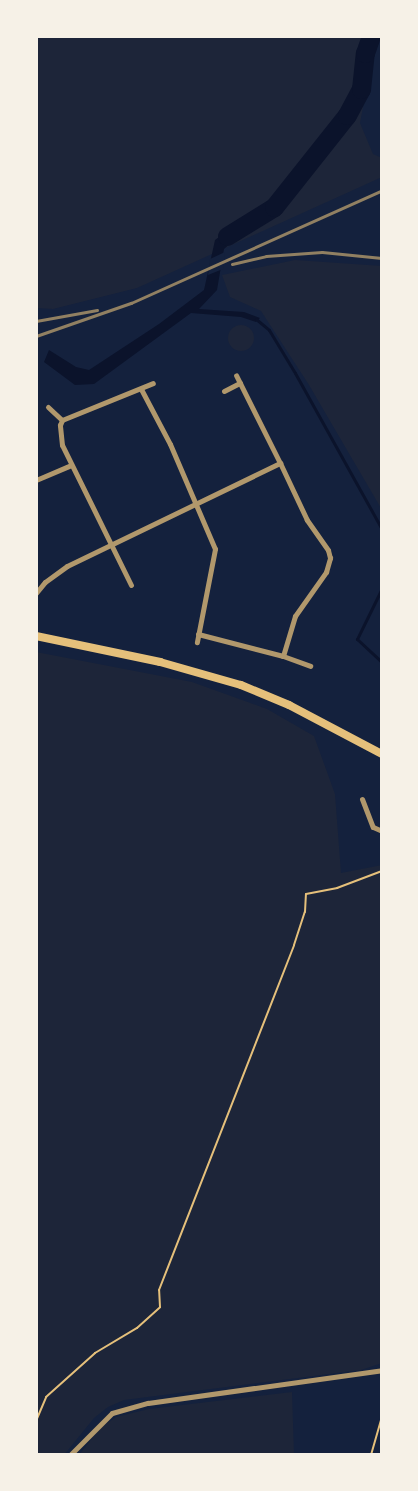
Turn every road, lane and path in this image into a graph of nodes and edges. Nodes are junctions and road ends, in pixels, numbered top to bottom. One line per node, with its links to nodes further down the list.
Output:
1 (236, 375): 3 (street)
2 (153, 383): 4 (street)
3 (240, 383): 5 (street); 8 (street)
4 (140, 388): 7 (street); 11 (street)
5 (224, 391)
6 (48, 407): 7 (street)
7 (62, 420): 9 (street)
8 (280, 463): 11 (street); 18 (street)
9 (71, 465): 10 (street); 12 (street)
10 (36, 480)
11 (194, 504): 12 (street); 15 (street)
12 (110, 545): 13 (street); 14 (street)
13 (131, 585)
14 (36, 593)
15 (198, 634): 17 (street); 18 (street)
16 (36, 636): 20 (highway)
17 (197, 642)
18 (283, 656): 19 (street)
19 (310, 666)
20 (382, 754)
21 (362, 799): 22 (street)
22 (382, 831)
23 (382, 871): 26 (path)
24 (382, 1370): 27 (street)
25 (382, 1417): 28 (path)
26 (36, 1422)
27 (70, 1455)
28 (371, 1455)

